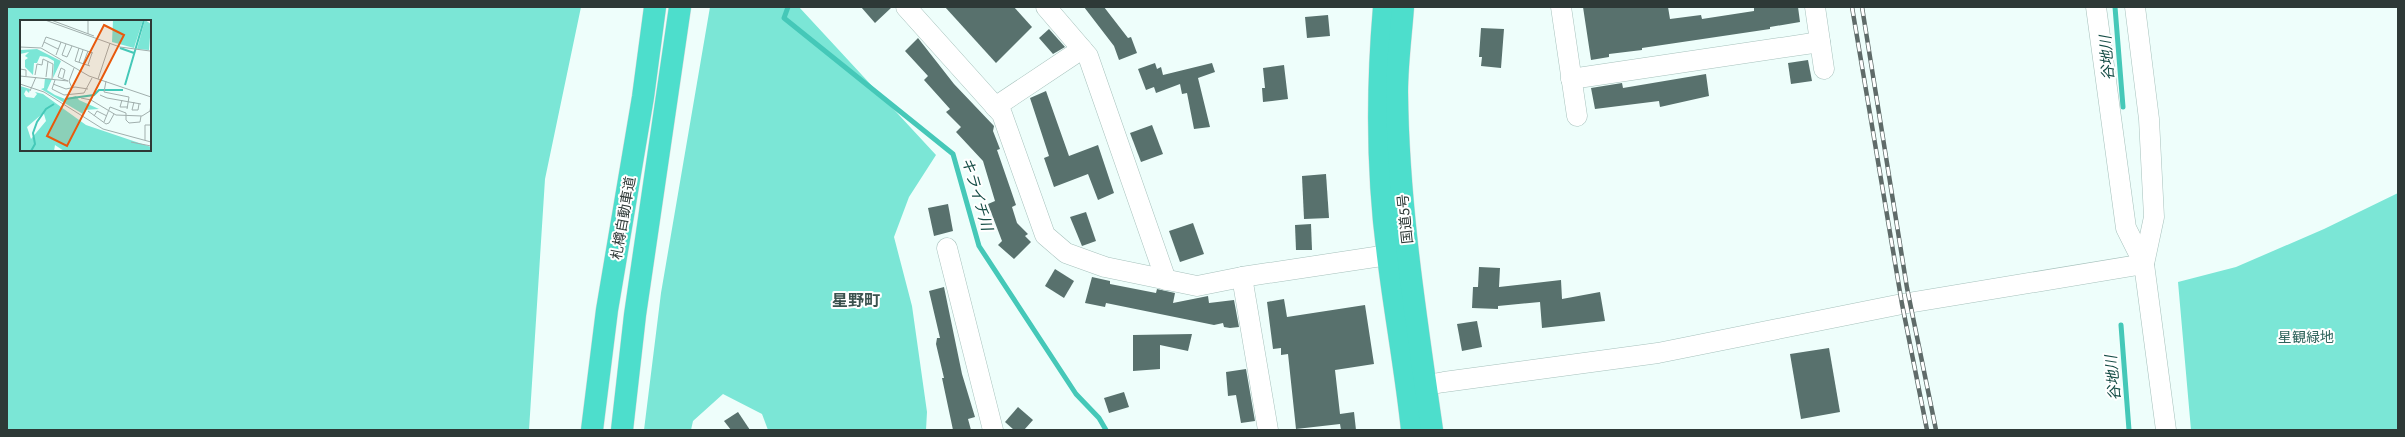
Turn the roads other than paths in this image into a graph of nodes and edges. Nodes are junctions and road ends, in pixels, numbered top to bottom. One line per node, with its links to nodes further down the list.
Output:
1 (655, 7): 23 (highway, 札樽自動車道)
2 (680, 7): 24 (highway, 札樽自動車道)
3 (906, 7): 15 (street)
4 (1384, 7): 18 (highway, 国道5号)
5 (1402, 7): 22 (highway, 国道5号)
6 (1561, 7): 14 (street)
7 (1815, 7): 11 (street)
8 (2096, 7): 19 (street)
9 (2135, 7): 19 (street)
10 (1048, 8): 12 (street)
11 (1820, 42): 13 (street); 14 (street)
12 (1082, 49): 15 (street); 21 (street)
13 (1824, 69)
14 (1571, 79): 16 (street)
15 (995, 107): 21 (street)
16 (1577, 116)
17 (947, 248): 25 (street)
18 (1388, 255): 20 (street); 22 (highway, 国道5号)
19 (2144, 264): 22 (street); 29 (street)
20 (1242, 277): 21 (street); 26 (street)
21 (1166, 280)
22 (1417, 387): 27 (highway, 国道5号); 28 (highway, 国道5号)
23 (592, 430)
24 (622, 430)
25 (993, 430)
26 (1268, 430)
27 (1412, 430)
28 (1432, 430)
29 (2166, 430)

